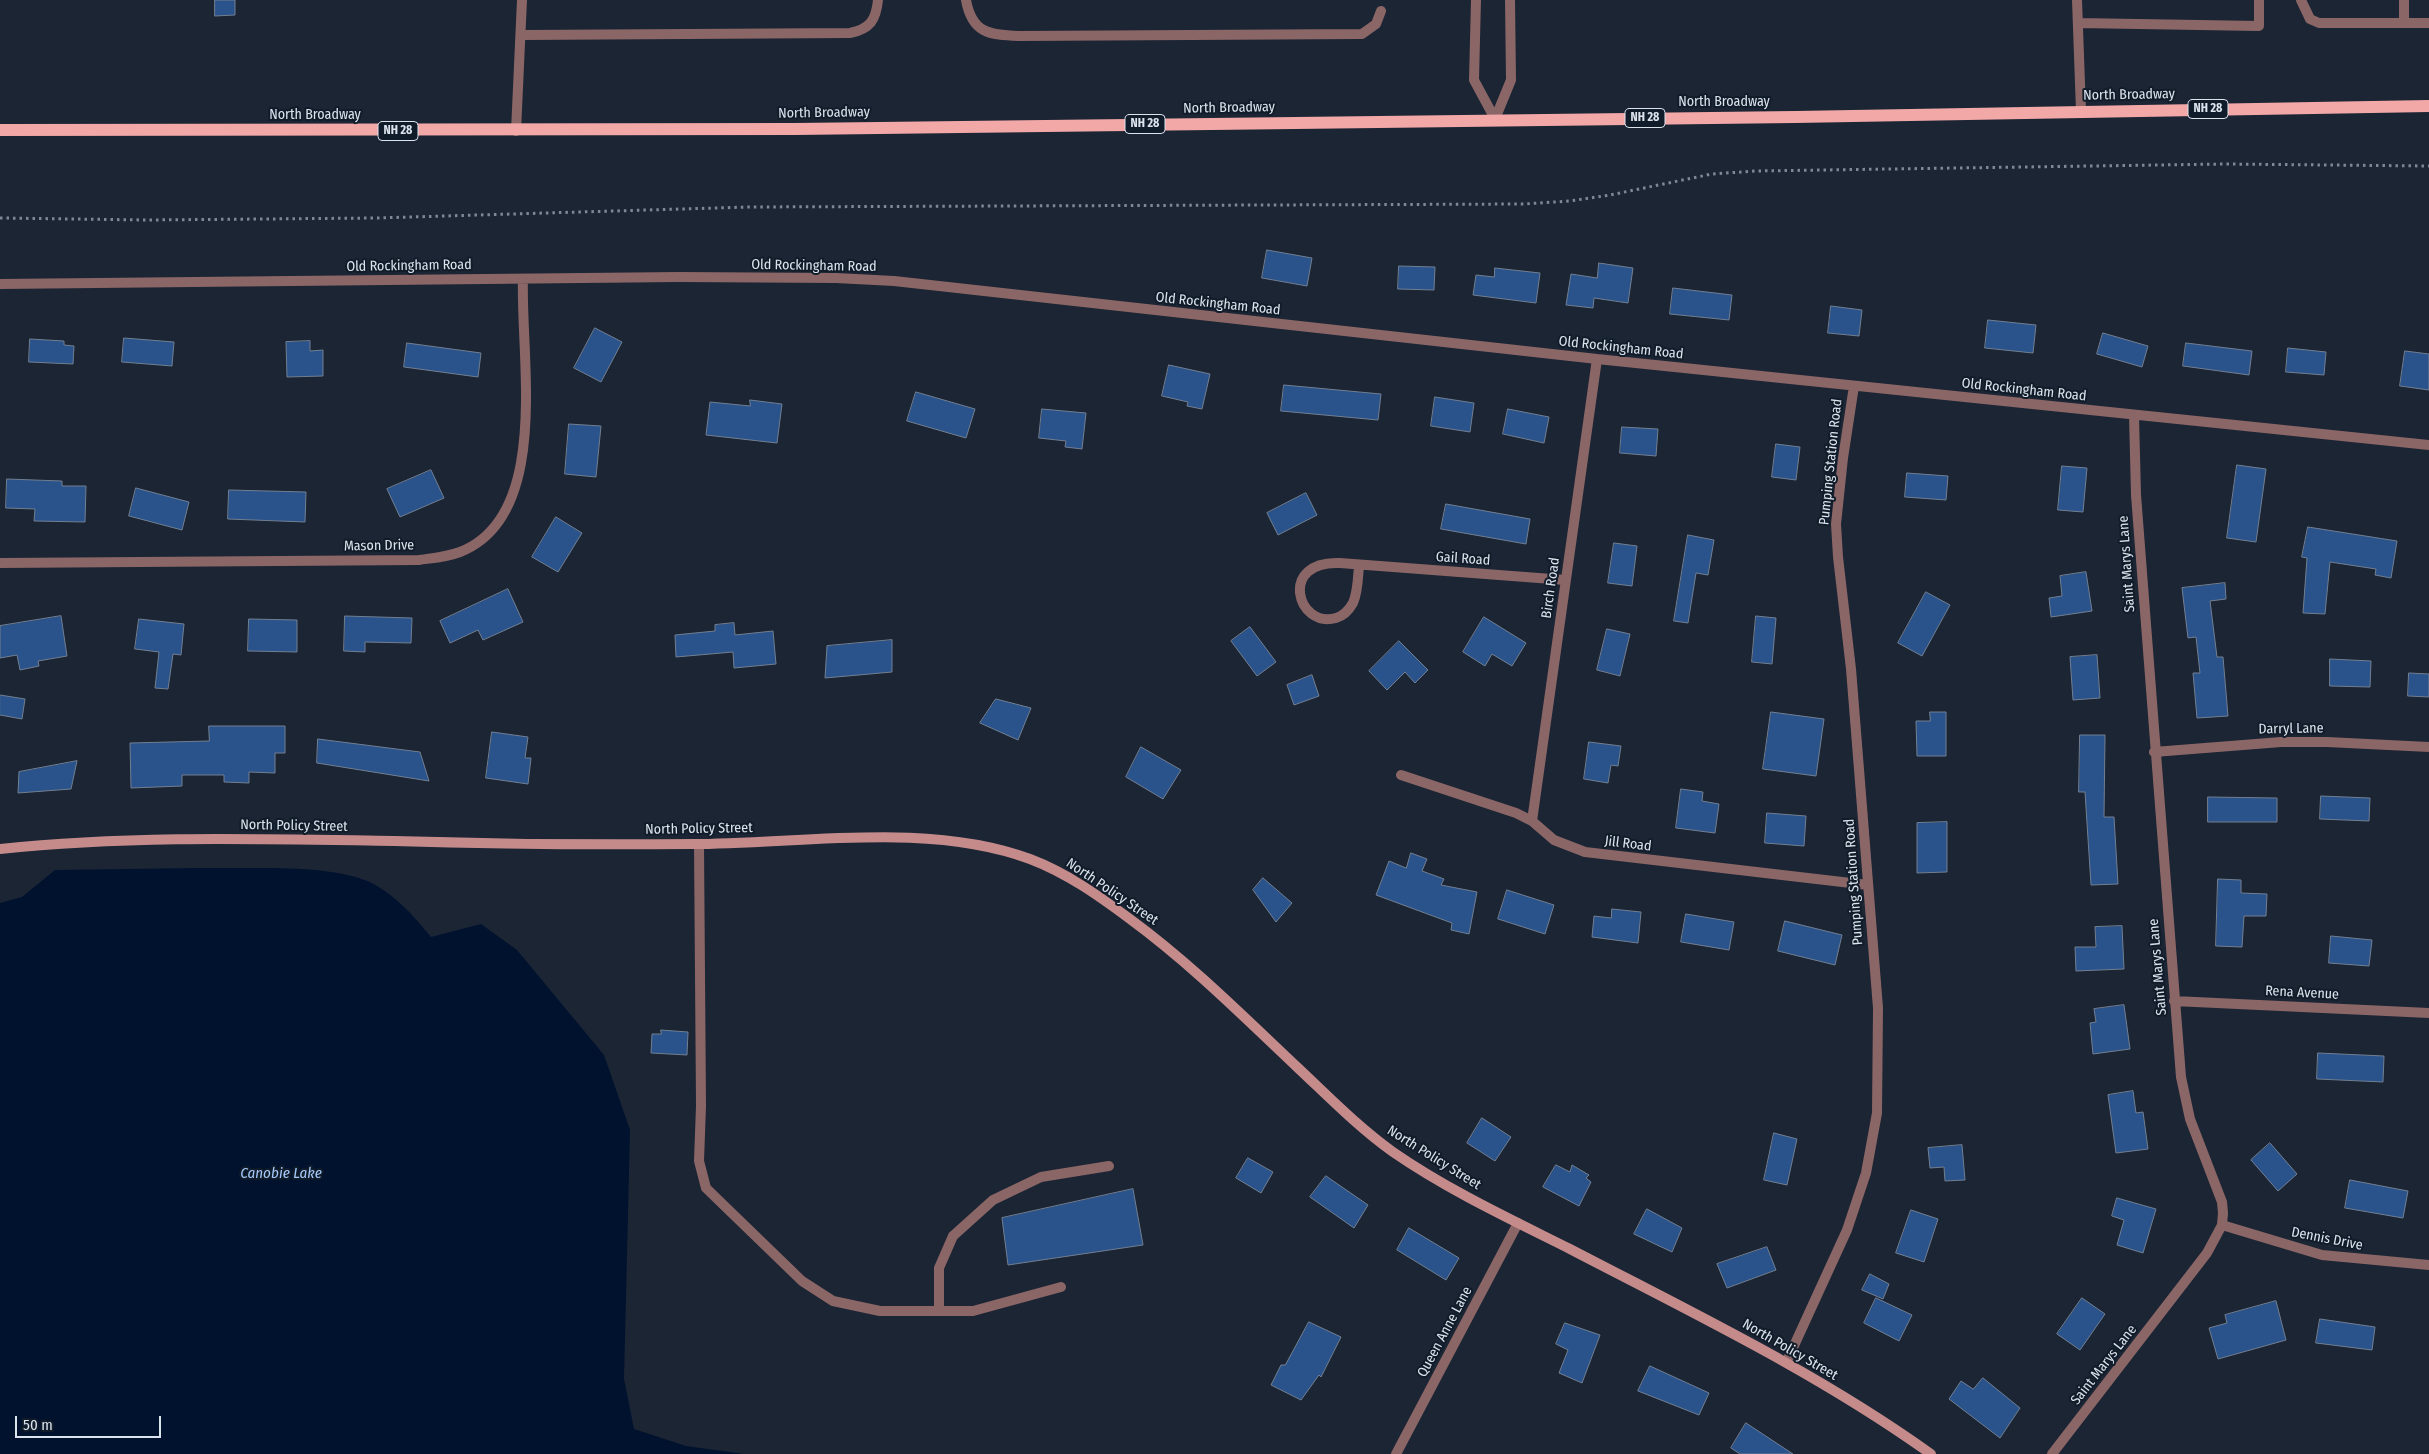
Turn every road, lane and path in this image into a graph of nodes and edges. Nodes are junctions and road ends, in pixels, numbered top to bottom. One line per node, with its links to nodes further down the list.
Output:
1 (522, 0): 14 (street)
2 (878, 0): 14 (street)
3 (966, 0): 10 (street)
4 (1476, 0): 17 (street)
5 (1510, 0): 17 (street)
6 (2077, 0): 13 (street)
7 (2259, 0): 13 (street)
8 (2301, 0): 11 (street)
9 (2404, 0): 11 (street)
10 (1381, 11)
11 (2404, 23): 12 (street)
12 (2429, 23)
13 (2078, 24): 16 (street)
14 (522, 35): 19 (street)
15 (2429, 106): 16 (main road, North Broadway / NH 28)
16 (2081, 111): 17 (main road, North Broadway / NH 28)
17 (1495, 119): 19 (main road, North Broadway / NH 28)
18 (0, 130): 19 (main road, North Broadway / NH 28)
19 (516, 131)
20 (2429, 166): 21 (path)
21 (0, 218)
22 (523, 279): 23 (street, Old Rockingham Road); 24 (street, Old Rockingham Road); 28 (street, Mason Drive)
23 (0, 284)
24 (1596, 359): 25 (street, Old Rockingham Road); 30 (street, Birch Road)
25 (1854, 386): 26 (street, Old Rockingham Road); 37 (street, Pumping Station Road)
26 (2134, 416): 27 (street, Old Rockingham Road); 32 (street, Saint Marys Lane)
27 (2429, 445)
28 (0, 563)
29 (1359, 565): 29 (street, Gail Road); 30 (street, Gail Road)
30 (1565, 580): 34 (street, Birch Road)
31 (2429, 747): 32 (street, Darryl Lane)
32 (2154, 752): 38 (street, Saint Marys Lane)
33 (1401, 774): 34 (street, Jill Road)
34 (1532, 821): 37 (street, Jill Road)
35 (699, 844): 36 (street, North Policy Street); 41 (street, North Policy Street); 45 (street)
36 (0, 849)
37 (1868, 886): 46 (street, Pumping Station Road)
38 (2174, 1002): 39 (street, Rena Avenue); 42 (street, Saint Marys Lane)
39 (2429, 1013)
40 (1109, 1166): 45 (street)
41 (1518, 1223): 46 (street, North Policy Street); 47 (street, Queen Anne Lane)
42 (2222, 1226): 43 (street, Dennis Drive); 49 (street, Saint Marys Lane)
43 (2429, 1265)
44 (1061, 1287): 45 (street)
45 (939, 1311)
46 (1787, 1361): 48 (street, North Policy Street)
47 (1396, 1454)
48 (1931, 1454)
49 (2052, 1454)

